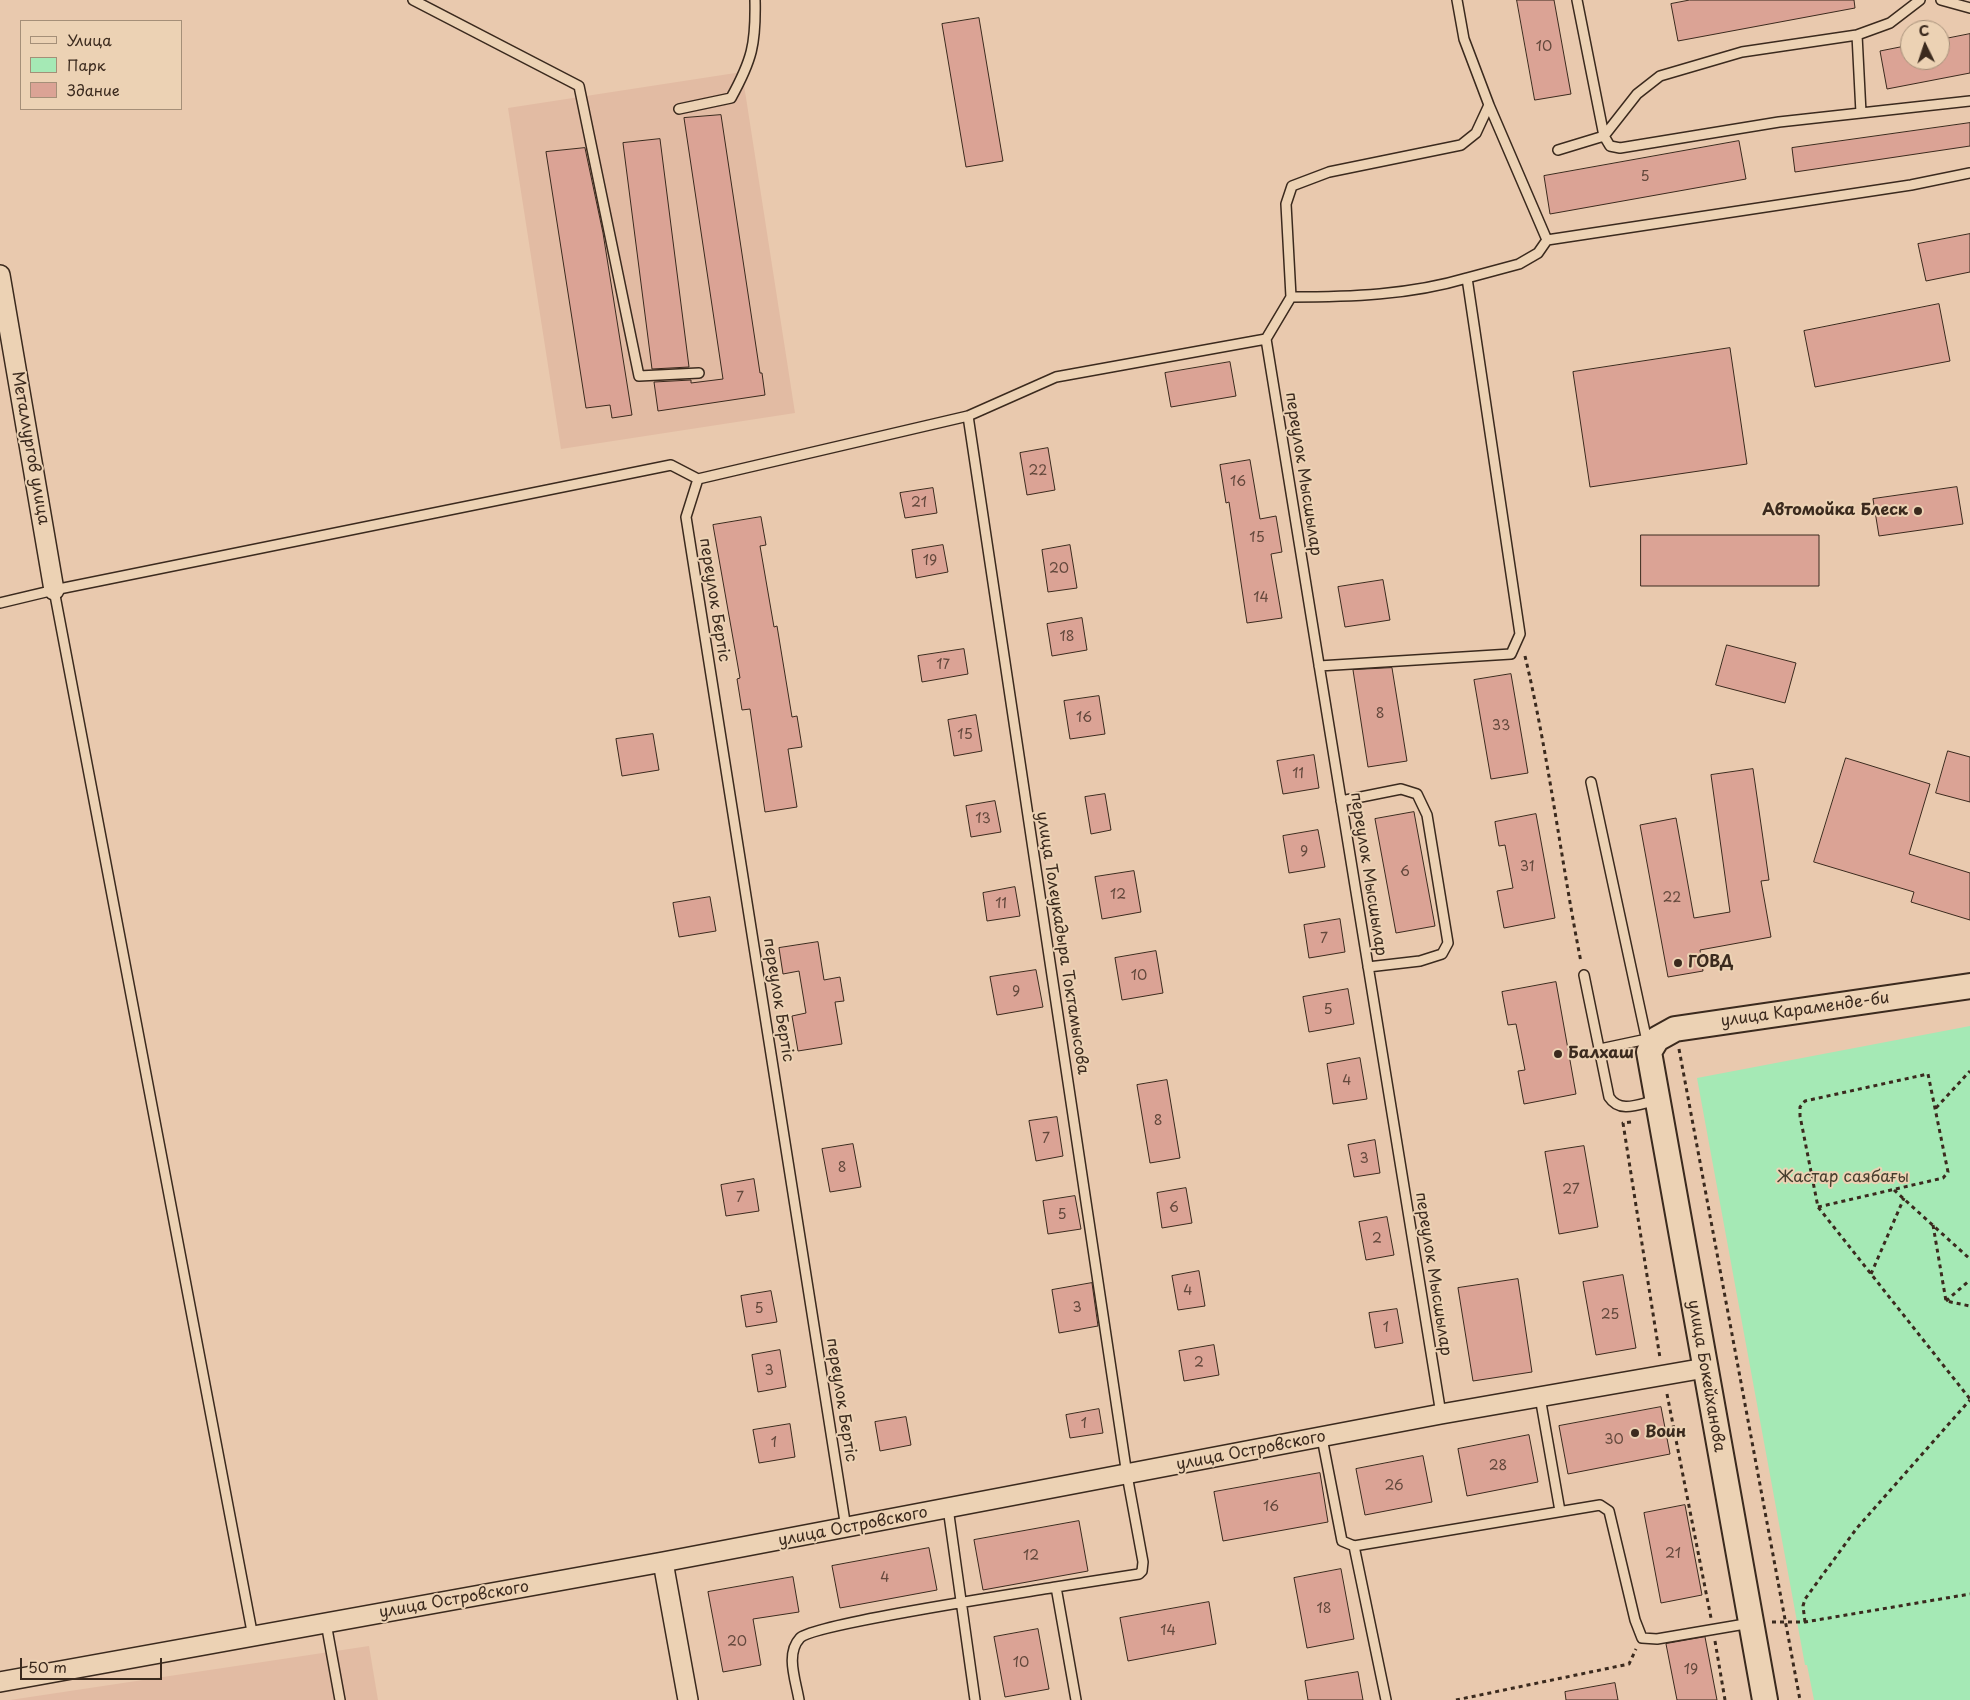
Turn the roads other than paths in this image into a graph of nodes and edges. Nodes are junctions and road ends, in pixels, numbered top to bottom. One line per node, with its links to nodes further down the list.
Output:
1 (413, 0): 21 (lane)
2 (755, 0): 11 (lane)
3 (1457, 0): 10 (lane)
4 (1577, 0): 13 (lane)
5 (1920, 0): 8 (lane)
6 (1941, 0): 7 (lane)
7 (1970, 8)
8 (1857, 35): 12 (lane); 13 (lane)
9 (1970, 101): 12 (lane)
10 (1490, 105): 16 (lane); 19 (lane)
11 (679, 109)
12 (1861, 113): 13 (lane)
13 (1604, 136): 14 (lane)
14 (1558, 150)
15 (1970, 173): 16 (lane)
16 (1546, 240): 18 (lane)
17 (0, 275): 24 (street, Металлургов улица)
18 (1467, 278): 19 (lane); 26 (lane)
19 (1291, 297): 20 (lane)
20 (1266, 339): 22 (lane); 26 (lane, переулок Мысшылар)
21 (699, 373)
22 (968, 416): 23 (lane); 39 (lane, улица Толеукадыра Токтамысова)
23 (698, 479): 24 (lane); 42 (lane, переулок Бертіс)
24 (54, 590): 25 (lane); 49 (lane)
25 (0, 603)
26 (1319, 666): 28 (lane, переулок Мысшылар)
27 (1591, 782): 32 (lane)
28 (1341, 801): 29 (lane, переулок Мысшылар); 29 (lane)
29 (1368, 968): 37 (lane, переулок Мысшылар)
30 (1584, 975): 33 (lane)
31 (1970, 986): 32 (street, улица Караменде-би)
32 (1648, 1046): 33 (lane); 34 (street, улица Бокейханова)
33 (1600, 1049): 34 (lane)
34 (1658, 1109): 35 (street, улица Бокейханова)
35 (1705, 1368): 36 (street, улица Островского); 48 (street, улица Бокейханова)
36 (1540, 1397): 37 (street, улица Островского); 41 (lane)
37 (1441, 1414): 38 (street, улица Островского)
38 (1322, 1438): 39 (street, улица Островского); 43 (lane)
39 (1127, 1475): 40 (street, улица Островского); 45 (lane, улица Толеукадыра Токтамысова)
40 (948, 1508): 42 (street, улица Островского); 46 (lane)
41 (1560, 1511): 43 (lane); 48 (lane)
42 (846, 1528): 44 (street, улица Островского)
43 (1354, 1546): 56 (lane)
44 (663, 1562): 47 (street, улица Островского); 52 (street)
45 (1056, 1587): 46 (lane); 55 (lane)
46 (962, 1603): 53 (lane); 54 (lane)
47 (326, 1623): 49 (street, улица Островского); 51 (lane)
48 (1751, 1623): 57 (street, улица Бокейханова)
49 (254, 1637): 50 (street, улица Островского)
50 (0, 1682)
51 (340, 1700)
52 (688, 1700)
53 (799, 1700)
54 (975, 1700)
55 (1076, 1700)
56 (1386, 1700)
57 (1765, 1700)

